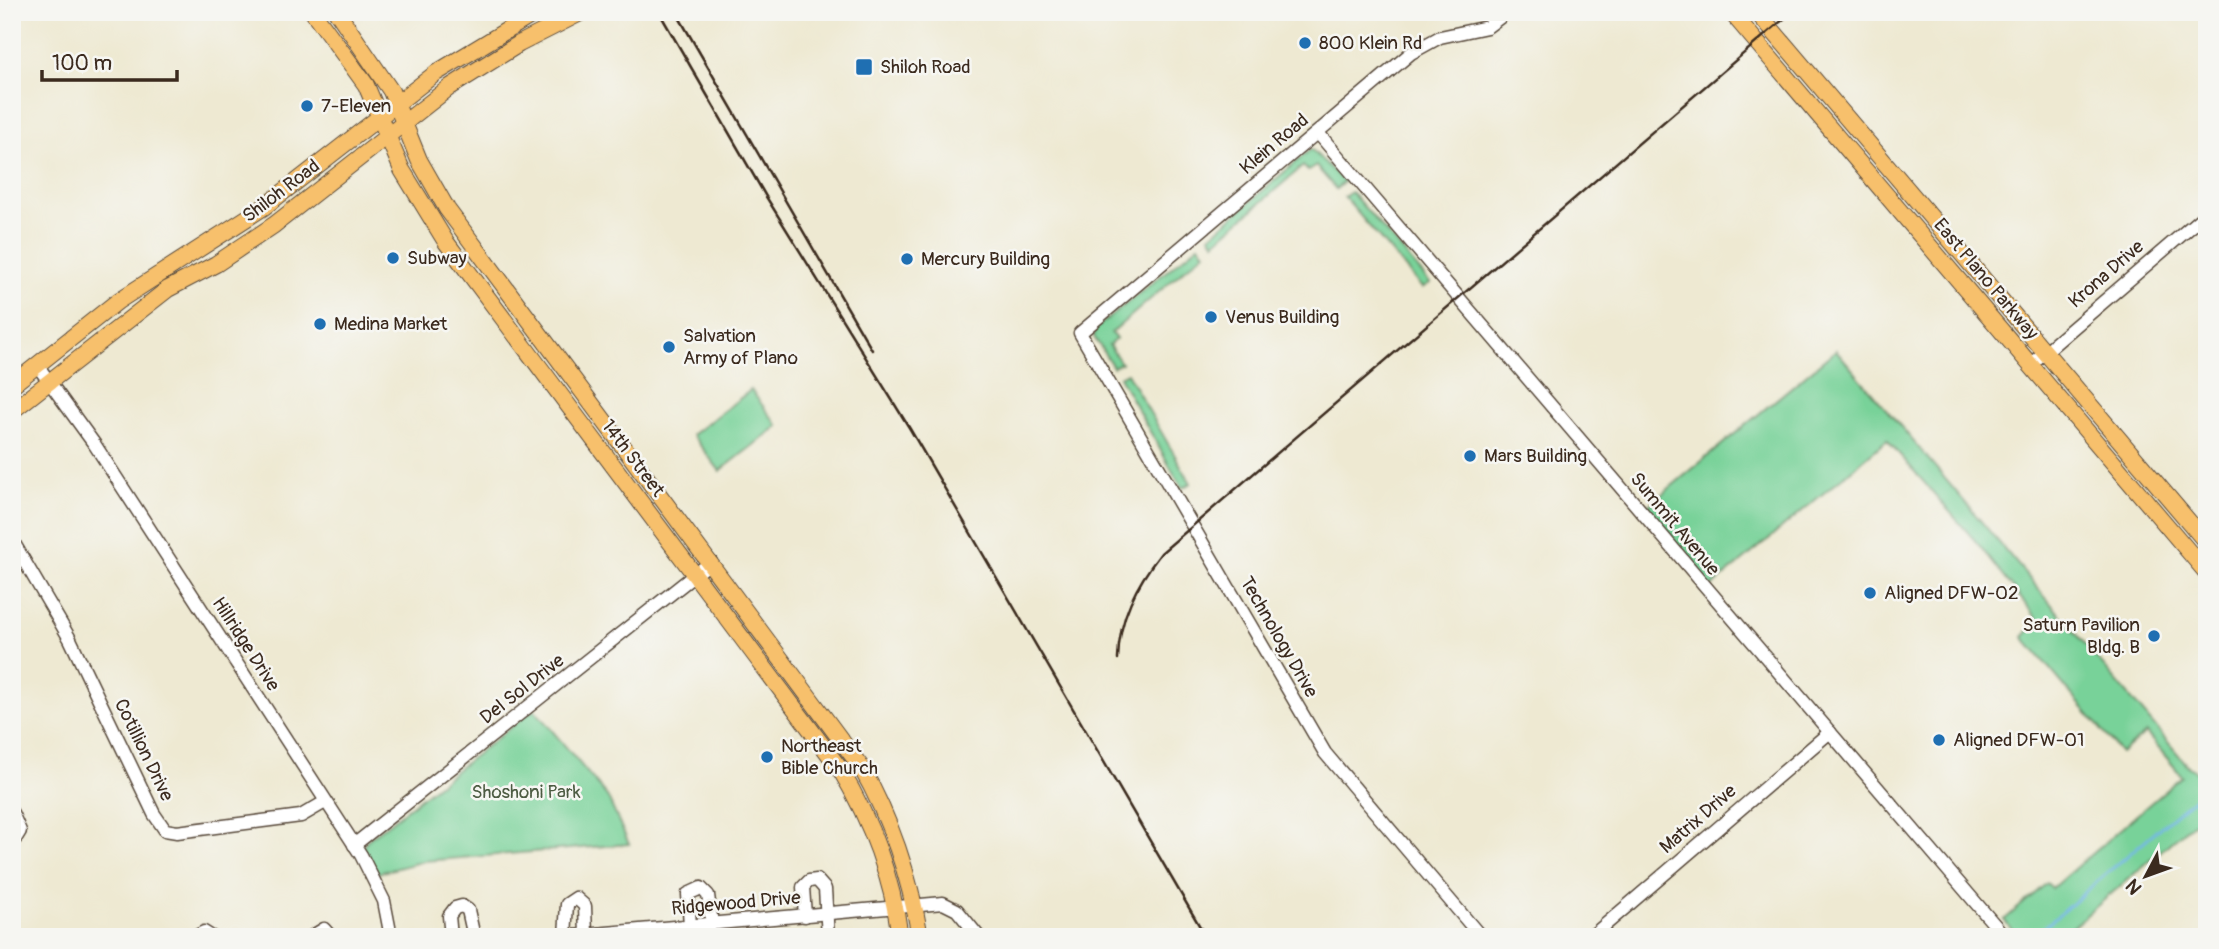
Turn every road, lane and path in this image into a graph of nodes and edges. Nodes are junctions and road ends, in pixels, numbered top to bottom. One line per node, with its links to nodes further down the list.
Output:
1 (313, 12): 11 (main road, 14th Street)
2 (337, 12): 10 (main road, 14th Street)
3 (537, 12): 10 (main road, Shiloh Road)
4 (1507, 12): 13 (street, Klein Road)
5 (1731, 12): 9 (main road, East Plano Parkway)
6 (1757, 12): 8 (main road, East Plano Parkway)
7 (571, 15): 12 (main road, Shiloh Road)
8 (1792, 53): 9 (main road); 15 (main road, East Plano Parkway)
9 (1777, 66): 16 (main road, East Plano Parkway)
10 (396, 103): 11 (main road, Shiloh Road); 12 (main road, 14th Street)
11 (380, 114): 14 (main road, 14th Street); 17 (main road, Shiloh Road)
12 (402, 122): 14 (main road, Shiloh Road); 22 (main road, 14th Street)
13 (1318, 134): 24 (street, Klein Road); 42 (street, Summit Avenue)
14 (387, 136): 19 (main road, Shiloh Road); 23 (main road, 14th Street)
15 (1866, 142): 16 (main road); 20 (main road, East Plano Parkway)
16 (1852, 154): 21 (main road, East Plano Parkway)
17 (264, 207): 19 (main road); 26 (main road, Shiloh Road)
18 (2207, 213): 25 (street, Krona Drive)
19 (274, 225): 28 (main road, Shiloh Road)
20 (1972, 265): 21 (main road); 25 (main road, East Plano Parkway)
21 (1957, 278): 27 (main road, East Plano Parkway)
22 (508, 291): 23 (main road); 31 (main road, 14th Street)
23 (492, 303): 32 (main road, 14th Street)
24 (1080, 333): 66 (street, Technology Drive)
25 (2045, 352): 27 (street, Krona Drive); 33 (main road, East Plano Parkway)
26 (37, 365): 28 (street, Hillridge Drive); 29 (main road, Shiloh Road)
27 (2031, 365): 34 (main road, East Plano Parkway)
28 (49, 382): 30 (main road, Shiloh Road); 44 (street, Hillridge Drive)
29 (12, 385)
30 (12, 411)
31 (600, 415): 32 (main road); 37 (main road, 14th Street)
32 (584, 427): 39 (main road, 14th Street)
33 (2142, 467): 34 (main road); 36 (main road, East Plano Parkway)
34 (2127, 480): 38 (main road, East Plano Parkway)
35 (12, 540): 44 (street, Cotillion Drive)
36 (2207, 543)
37 (711, 562): 39 (street, Del Sol Drive); 40 (main road, 14th Street)
38 (2207, 573)
39 (695, 575): 41 (main road, 14th Street); 48 (street, Del Sol Drive)
40 (792, 670): 41 (main road); 43 (main road, 14th Street)
41 (775, 682): 45 (main road, 14th Street)
42 (1830, 732): 67 (street, Matrix Drive); 68 (street, Summit Avenue)
43 (879, 801): 45 (main road); 49 (main road, 14th Street)
44 (326, 802): 48 (street, Hillridge Drive)
45 (862, 809): 50 (main road, 14th Street)
46 (12, 813): 47 (street)
47 (12, 844)
48 (354, 845): 59 (street, Hillridge Drive)
49 (915, 906): 50 (street, Ridgewood Drive); 64 (main road, 14th Street); 65 (street, Ridgewood Drive)
50 (896, 908): 51 (street, Ridgewood Drive); 63 (main road, 14th Street)
51 (827, 914): 52 (street, Ridgewood Drive); 52 (street); 62 (street)
52 (805, 916): 53 (street, Ridgewood Drive)
53 (702, 928): 54 (street, Ridgewood Drive)
54 (573, 936)
55 (195, 937): 56 (street)
56 (212, 937)
57 (311, 937): 58 (street)
58 (331, 937)
59 (391, 937)
60 (450, 937): 61 (street)
61 (474, 937)
62 (828, 937)
63 (900, 937)
64 (920, 937)
65 (979, 937)
66 (1481, 937)
67 (1591, 937)
68 (2006, 937)

